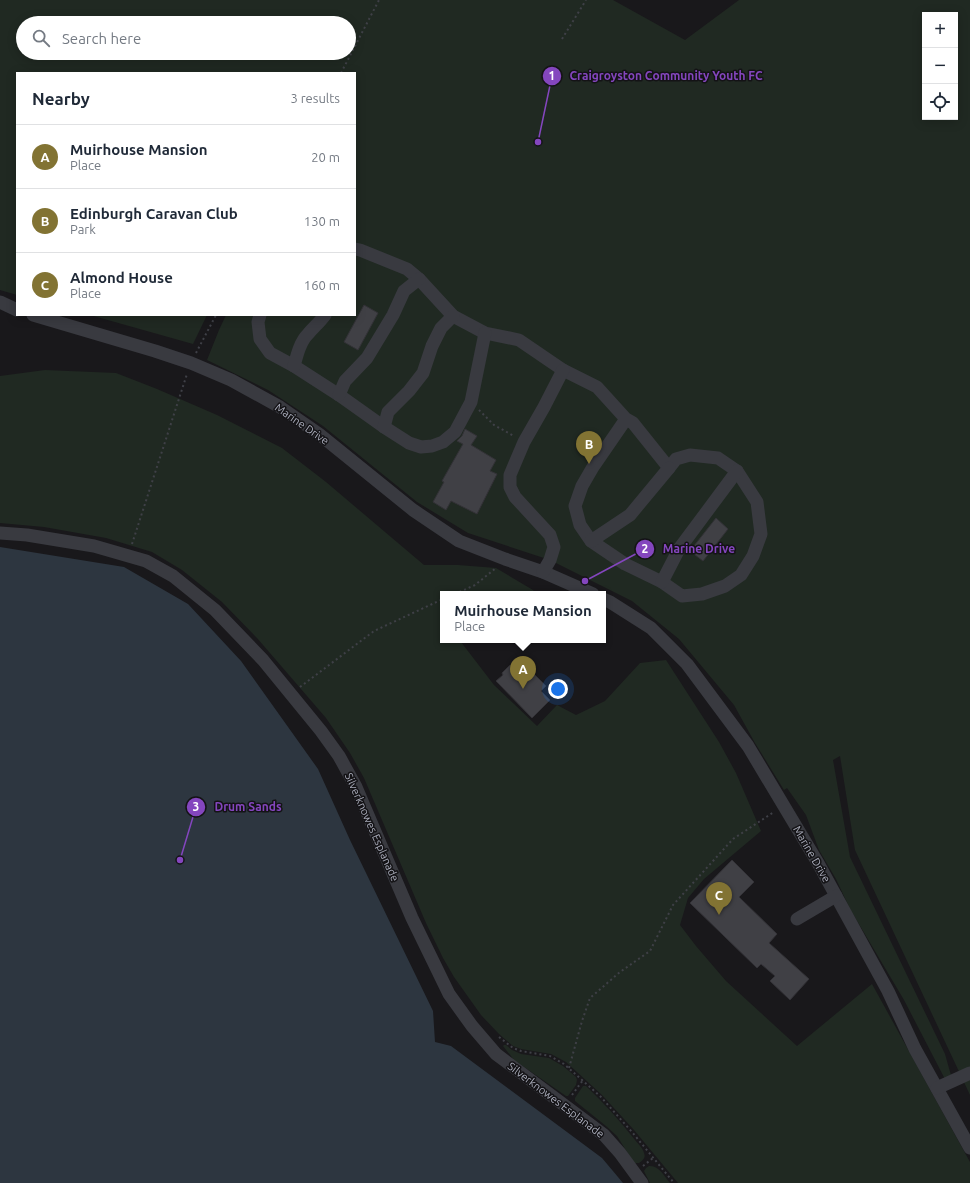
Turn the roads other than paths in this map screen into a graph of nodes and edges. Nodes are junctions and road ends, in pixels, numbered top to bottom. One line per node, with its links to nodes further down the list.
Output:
1 (357, 253): 2 (street)
2 (419, 279): 8 (street); 12 (street)
3 (0, 302): 4 (street)
4 (16, 310)
5 (36, 316): 19 (street, Marine Drive)
6 (260, 316): 10 (street)
7 (324, 316): 10 (street)
8 (453, 316): 9 (street); 14 (street)
9 (485, 333): 11 (street); 14 (street)
10 (294, 366): 12 (street)
11 (563, 370): 13 (street); 19 (street)
12 (339, 395): 14 (street)
13 (626, 419): 15 (street); 18 (street)
14 (384, 427)
15 (669, 468): 16 (street); 18 (street)
16 (737, 471): 20 (street); 20 (street)
17 (0, 533): 28 (street, Silverknowes Esplanade)
18 (591, 541): 20 (street)
19 (543, 572): 21 (street, Marine Drive)
20 (662, 582)
21 (586, 591)
22 (606, 600): 23 (street, Marine Drive)
23 (836, 896): 24 (street); 26 (street, Marine Drive)
24 (797, 919)
25 (970, 1073): 26 (street)
26 (937, 1088): 27 (street, Marine Drive)
27 (970, 1148)
28 (642, 1183)

